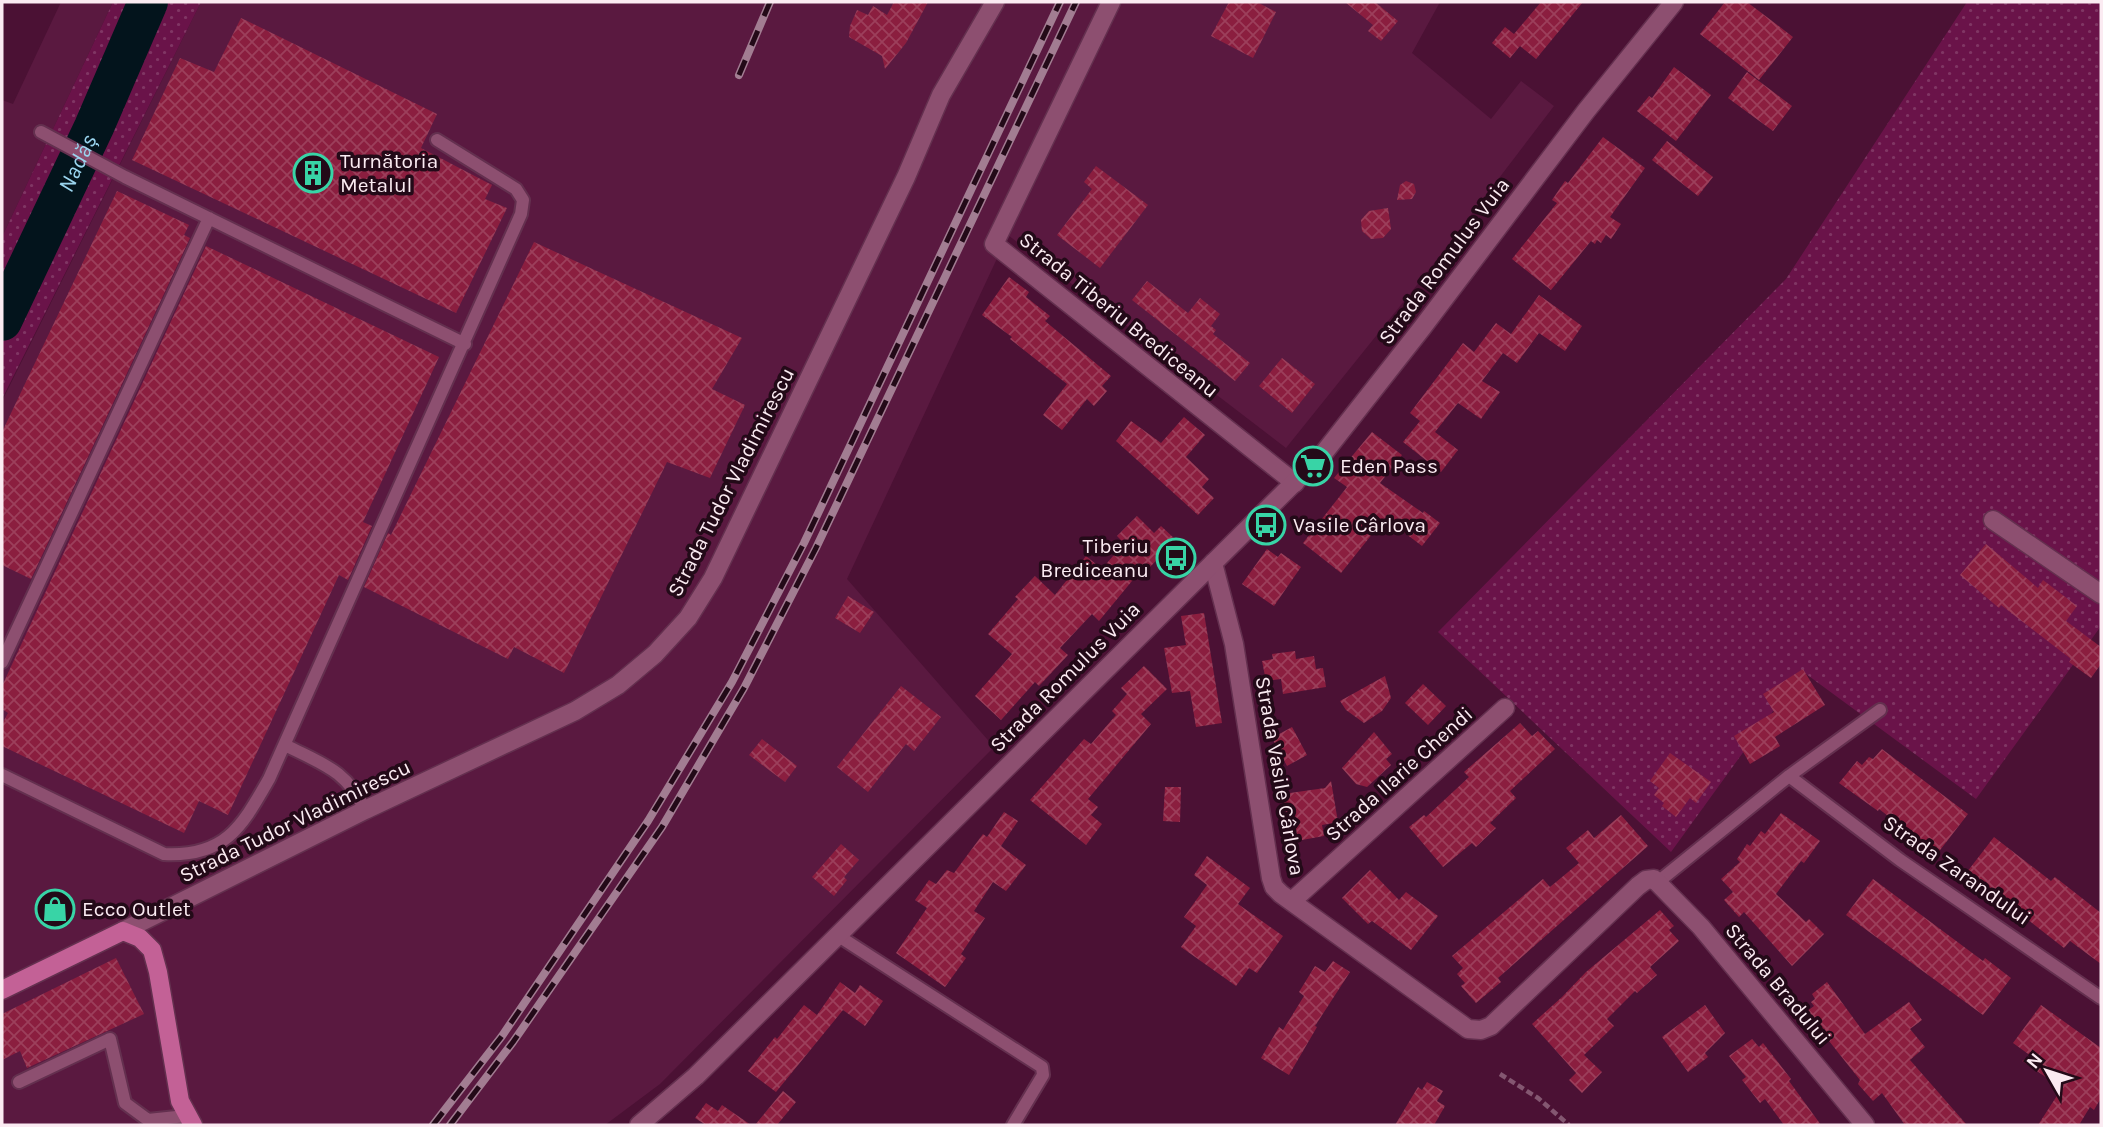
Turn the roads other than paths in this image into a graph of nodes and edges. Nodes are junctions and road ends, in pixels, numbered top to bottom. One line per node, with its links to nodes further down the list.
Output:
1 (995, 2): 18 (street, Strada Tudor Vladimirescu)
2 (1111, 2): 8 (street, Strada Tiberiu Brediceanu)
3 (1674, 2): 8 (street, Strada Romulus Vuia)
4 (41, 132): 6 (lane)
5 (437, 141): 7 (lane)
6 (209, 218): 7 (lane); 12 (lane)
7 (465, 344): 15 (lane)
8 (1295, 483): 10 (street, Strada Romulus Vuia)
9 (1993, 520): 11 (street)
10 (1213, 563): 20 (street, Strada Vasile Cârlova); 22 (street, Strada Romulus Vuia)
11 (2101, 594)
12 (2, 662)
13 (1505, 708): 20 (street, Strada Ilarie Chendi)
14 (1880, 709): 17 (lane)
15 (285, 745): 16 (lane); 18 (lane)
16 (2, 775)
17 (1789, 776): 19 (lane); 24 (lane, Strada Zarandului)
18 (365, 810): 21 (street, Strada Tudor Vladimirescu)
19 (1654, 880): 20 (street, Strada Vasile Cârlova); 29 (street, Strada Bradului)
20 (1292, 901)
21 (123, 931): 23 (main road, Strada Tudor Vladimirescu); 26 (main road)
22 (837, 935): 27 (street, Strada Romulus Vuia); 28 (lane)
23 (2, 990)
24 (2101, 998)
25 (19, 1083): 26 (lane)
26 (190, 1121)
27 (639, 1125)
28 (1013, 1125)
29 (1865, 1125)

